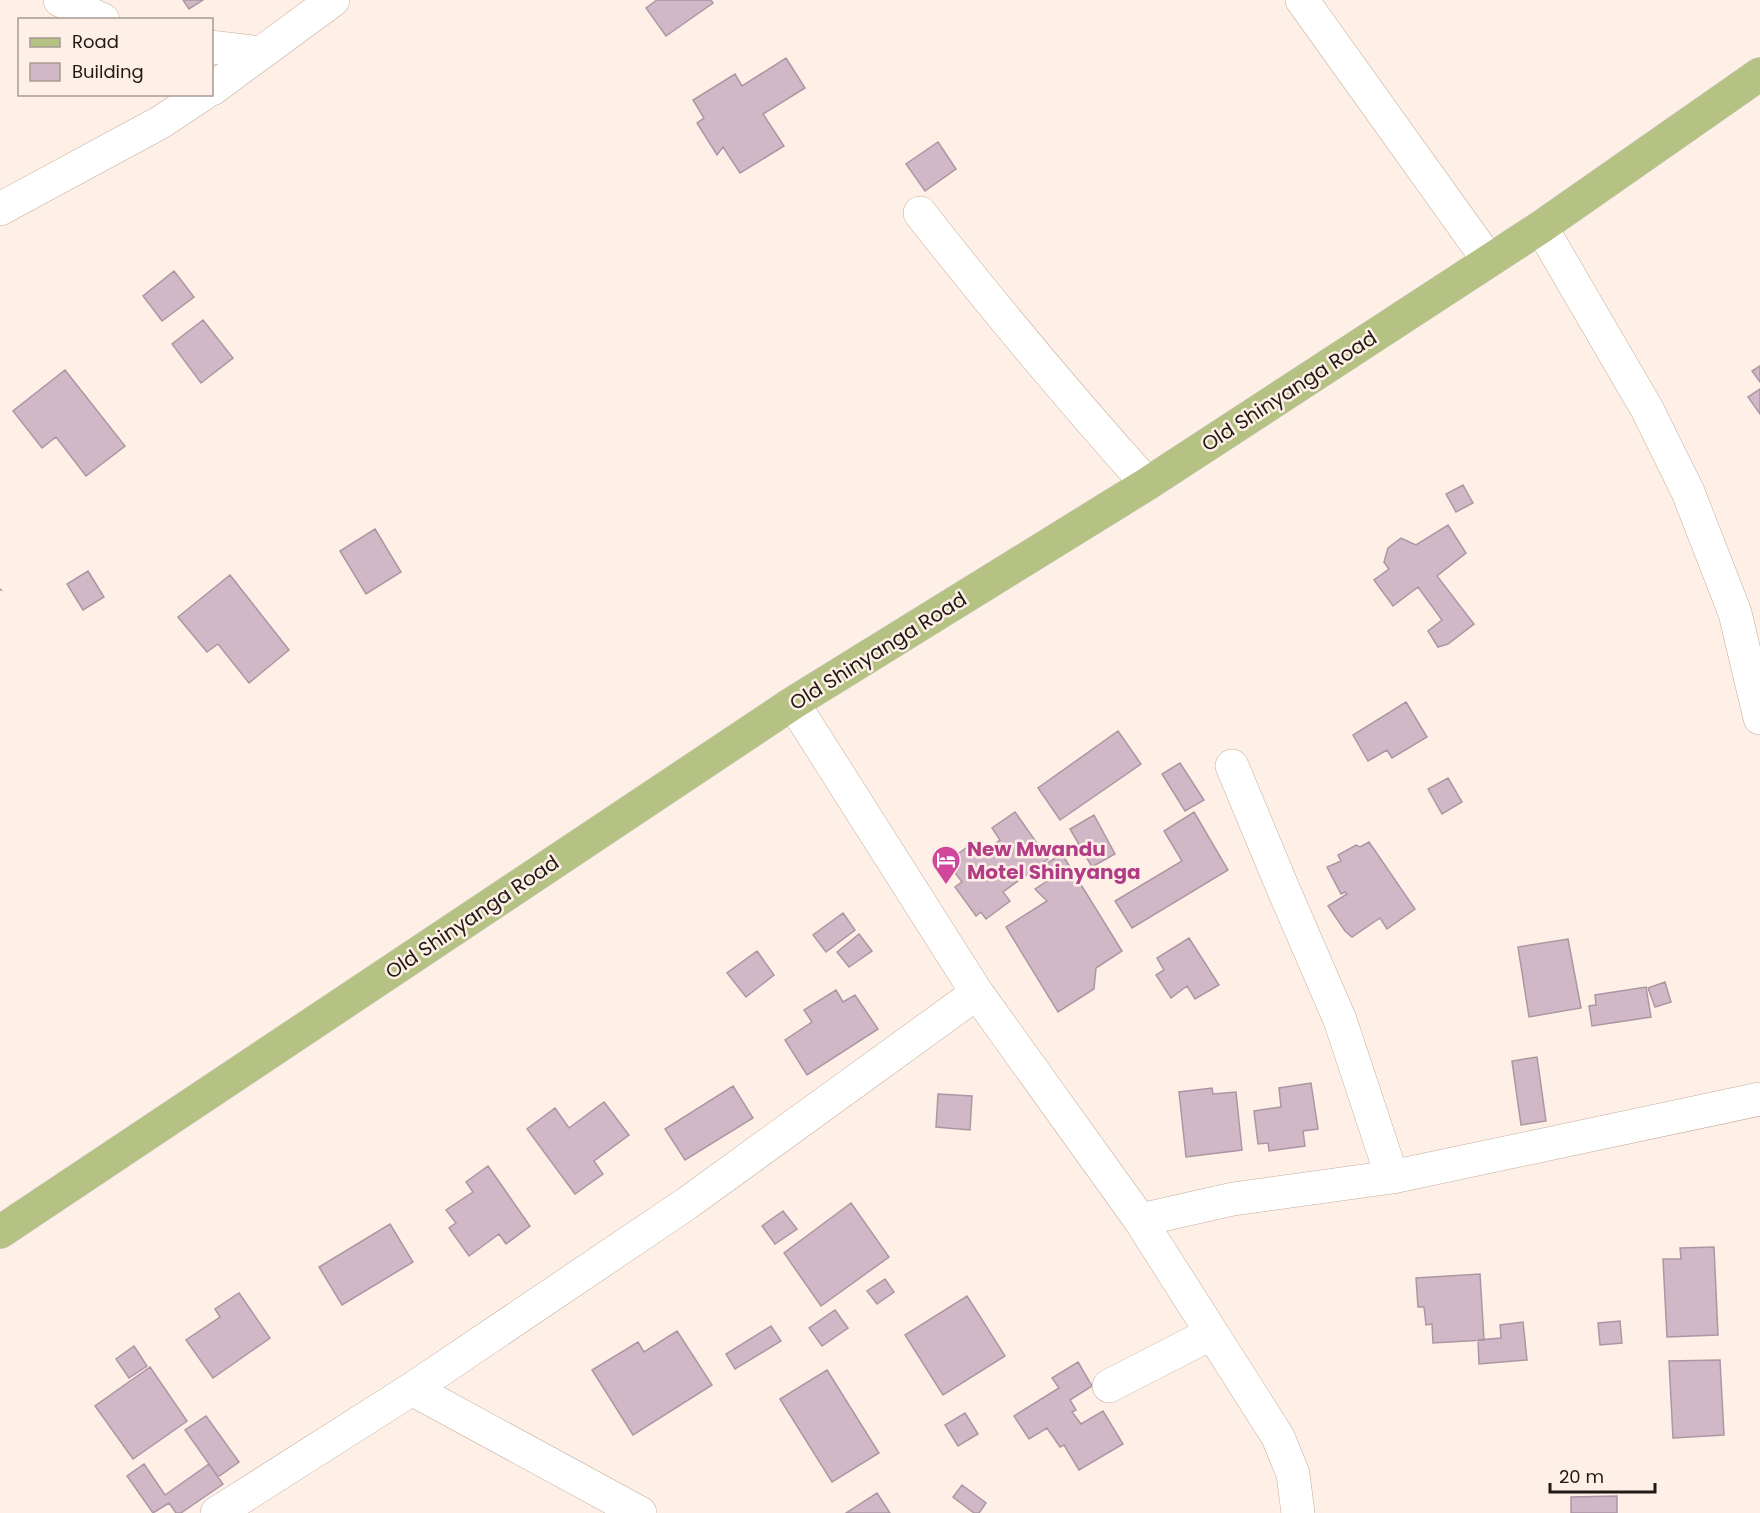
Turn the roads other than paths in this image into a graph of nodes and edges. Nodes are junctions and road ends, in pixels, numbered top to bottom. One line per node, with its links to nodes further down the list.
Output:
1 (60, 0): 4 (street)
2 (333, 0): 6 (street)
3 (1302, 0): 13 (street)
4 (99, 18)
5 (213, 47): 6 (street)
6 (261, 53): 8 (street)
7 (1760, 74): 12 (main road, Old Shinyanga Road)
8 (213, 88)
9 (200, 96): 10 (street)
10 (0, 209)
11 (920, 213): 14 (street)
12 (1541, 227): 13 (main road, Old Shinyanga Road); 16 (street)
13 (1489, 261): 14 (main road, Old Shinyanga Road)
14 (1146, 484): 15 (main road, Old Shinyanga Road)
15 (793, 703): 18 (street); 22 (main road, Old Shinyanga Road)
16 (1760, 718)
17 (1232, 766): 20 (street)
18 (977, 993): 21 (street); 25 (street)
19 (1760, 1099): 20 (street)
20 (1392, 1177): 21 (street)
21 (1140, 1220): 23 (street)
22 (0, 1232)
23 (1212, 1334): 24 (street); 28 (street)
24 (1109, 1386)
25 (411, 1389): 26 (street); 27 (street)
26 (217, 1513)
27 (640, 1513)
28 (1298, 1513)

